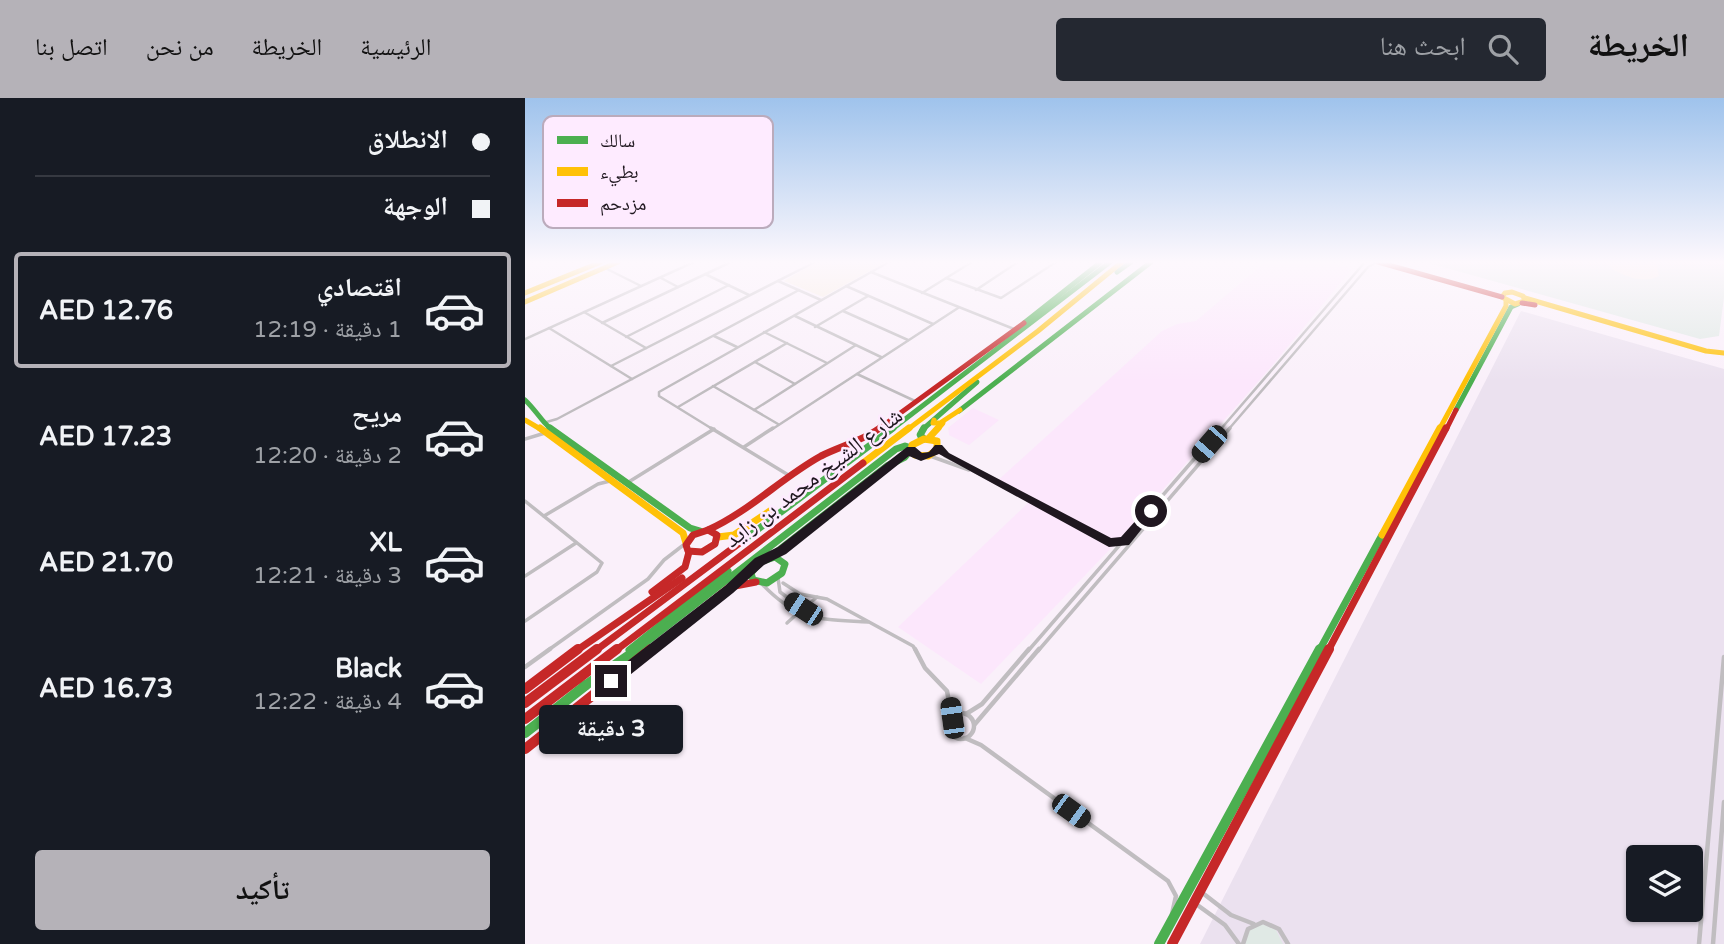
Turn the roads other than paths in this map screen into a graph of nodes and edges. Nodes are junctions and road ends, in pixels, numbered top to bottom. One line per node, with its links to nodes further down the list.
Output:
1 (607, 301): 20 (street)
2 (647, 301): 23 (street)
3 (696, 301): 30 (street)
4 (736, 301): 36 (street)
5 (778, 301): 29 (street)
6 (818, 301): 21 (street)
7 (859, 301): 19 (street)
8 (881, 301): 24 (street)
9 (942, 301): 18 (street)
10 (1050, 301): 27 (main road)
11 (1065, 301): 74 (main road, شارع الشيخ محمد بن زايد)
12 (1073, 301): 38 (main road, شارع الشيخ محمد بن زايد)
13 (1100, 301): 51 (main road)
14 (1334, 301): 22 (street)
15 (1336, 301): 22 (street)
16 (1505, 301): 85 (main road)
17 (1522, 302): 37 (main road); 85 (main road)
18 (958, 308): 24 (street); 27 (street)
19 (843, 311): 25 (street); 32 (street)
20 (584, 312): 23 (street); 26 (street)
21 (793, 316): 25 (street); 28 (street)
22 (1321, 318): 57 (street)
23 (602, 323): 30 (street)
24 (933, 324): 32 (street)
25 (815, 327): 34 (street)
26 (549, 328): 31 (street); 42 (street)
27 (1013, 330): 48 (main road)
28 (764, 332): 33 (street); 35 (street)
29 (714, 336): 35 (street); 44 (street)
30 (626, 337): 36 (street)
31 (525, 339)
32 (908, 340): 39 (street)
33 (787, 343): 40 (street); 41 (street)
34 (856, 345): 39 (street); 41 (street)
35 (737, 347): 49 (street)
36 (646, 348): 42 (street)
37 (1724, 353)
38 (1006, 355): 54 (main road); 91 (main road, شارع الشيخ محمد بن زايد)
39 (881, 357): 43 (street)
40 (755, 362): 45 (street); 46 (street)
41 (827, 363): 45 (street)
42 (611, 366): 44 (street)
43 (856, 374): 48 (street); 55 (street)
44 (632, 379): 52 (street)
45 (795, 384): 50 (street)
46 (713, 386): 49 (street); 50 (street)
47 (525, 400): 56 (main road)
48 (913, 402): 70 (main road)
49 (678, 407): 58 (street)
50 (754, 410): 55 (street)
51 (960, 410): 54 (main road); 59 (main road)
52 (557, 419): 56 (street); 56 (street)
53 (525, 420): 56 (main road)
54 (934, 420): 61 (main road)
55 (779, 424): 63 (street)
56 (544, 428): 60 (street); 60 (street); 69 (main road); 72 (main road)
57 (1226, 428): 82 (street); 113 (street)
58 (714, 429): 63 (street); 72 (street)
59 (938, 430): 61 (main road); 62 (main road)
60 (527, 438)
61 (926, 439): 62 (main road); 64 (main road)
62 (938, 445): 65 (main road); 68 (street)
63 (744, 447): 70 (street)
64 (911, 449): 66 (main road); 67 (main road); 107 (main road)
65 (929, 456): 66 (main road); 68 (street)
66 (918, 457): 67 (main road)
67 (901, 458): 86 (main road)
68 (981, 474): 83 (street)
69 (604, 475): 71 (main road); 73 (street)
70 (792, 477): 79 (main road)
71 (613, 481): 73 (street); 76 (main road)
72 (627, 482): 77 (main road)
73 (598, 484): 78 (street)
74 (806, 491): 81 (main road); 88 (main road, شارع الشيخ محمد بن زايد)
75 (526, 502): 78 (street)
76 (646, 505): 77 (main road); 87 (main road)
77 (661, 507): 80 (main road)
78 (544, 516): 84 (street)
79 (732, 519): 80 (main road); 81 (main road)
80 (704, 531): 81 (main road); 87 (main road)
81 (718, 536): 87 (main road)
82 (1125, 541): 83 (street); 89 (street)
83 (1109, 542): 89 (street)
84 (576, 543): 94 (street); 101 (street)
85 (1382, 543): 118 (main road); 120 (main road)
86 (787, 546): 90 (main road); 92 (main road)
87 (687, 547): 104 (main road); 106 (street)
88 (723, 552): 104 (main road); 109 (main road, شارع الشيخ محمد بن زايد)
89 (1114, 554): 110 (street)
90 (769, 558): 92 (main road); 93 (main road)
91 (734, 561): 107 (main road); 112 (main road, شارع الشيخ محمد بن زايد)
92 (783, 561): 95 (main road)
93 (752, 569): 96 (main road); 97 (main road)
94 (525, 576)
95 (780, 580): 96 (main road); 98 (street); 99 (street)
96 (759, 583): 97 (main road); 100 (street)
97 (729, 589): 116 (main road)
98 (817, 596): 99 (street); 102 (street)
99 (803, 609): 100 (street)
100 (798, 613): 102 (street); 103 (street)
101 (525, 621)
102 (870, 622): 111 (street)
103 (787, 623)
104 (603, 631): 108 (main road)
105 (1724, 657): 126 (street)
106 (526, 664)
107 (583, 687): 114 (main road)
108 (525, 689)
109 (525, 703)
110 (966, 714): 111 (street); 113 (street)
111 (952, 718): 115 (street)
112 (525, 719)
113 (975, 724): 115 (street)
114 (525, 733)
115 (965, 738): 120 (street)
116 (525, 749)
117 (1724, 802): 127 (street)
118 (1200, 891): 119 (main road); 121 (street)
119 (1194, 903): 123 (main road); 124 (street)
120 (1172, 920): 122 (main road)
121 (1254, 924): 124 (street); 125 (street)
122 (1159, 944)
123 (1172, 944)
124 (1241, 944)
125 (1287, 944)
126 (1699, 944)
127 (1713, 944)

